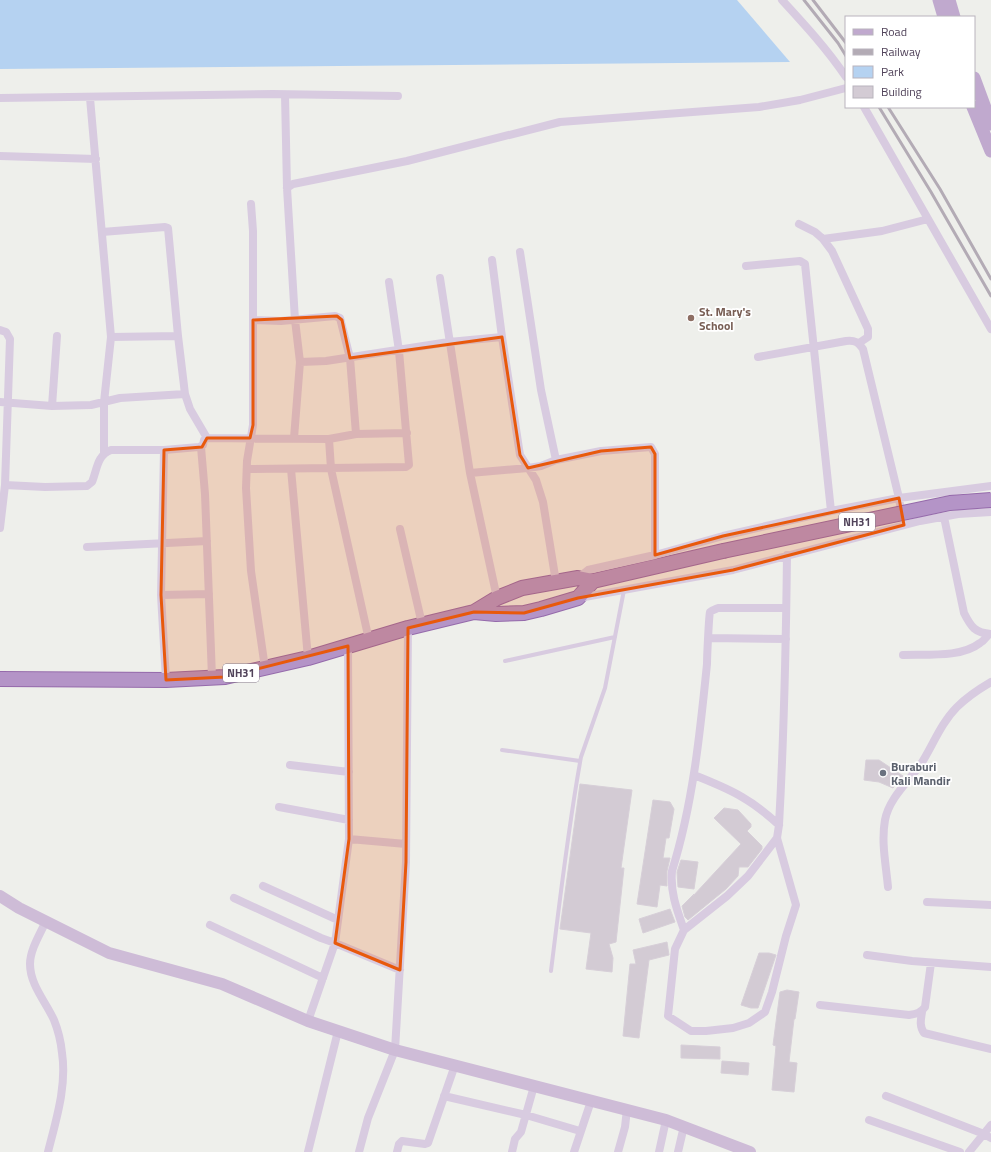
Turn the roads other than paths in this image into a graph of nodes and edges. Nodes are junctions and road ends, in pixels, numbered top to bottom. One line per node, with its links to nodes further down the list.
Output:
1 (782, 0): 4 (street)
2 (946, 4): 3 (main road)
3 (953, 16)
4 (845, 76)
5 (975, 81): 11 (main road)
6 (845, 88): 17 (street)
7 (284, 94): 8 (street); 10 (street); 17 (street)
8 (398, 96)
9 (0, 98): 10 (street)
10 (90, 98): 16 (street)
11 (982, 101): 13 (main road); 14 (main road)
12 (865, 108): 19 (street)
13 (991, 124)
14 (991, 151)
15 (0, 156): 16 (street)
16 (96, 159): 21 (street)
17 (287, 188): 29 (street)
18 (250, 204): 28 (street)
19 (928, 219): 22 (street); 30 (street)
20 (799, 224): 22 (street)
21 (102, 232): 33 (street); 34 (street)
22 (824, 239): 37 (street)
23 (520, 252): 56 (street)
24 (492, 260): 35 (street)
25 (746, 266): 38 (street)
26 (440, 278): 36 (street)
27 (389, 282): 39 (street)
28 (253, 320): 29 (street); 50 (street)
29 (296, 320): 41 (street); 42 (street)
30 (991, 329)
31 (0, 330): 45 (street)
32 (57, 336): 46 (street)
33 (178, 336): 34 (street); 43 (street)
34 (111, 337): 44 (street)
35 (502, 337): 36 (street); 57 (street)
36 (450, 342): 39 (street); 61 (street)
37 (859, 343): 38 (street); 64 (street)
38 (814, 346): 40 (street); 66 (street)
39 (399, 351): 41 (street); 47 (street)
40 (758, 357)
41 (350, 358): 42 (street); 48 (street)
42 (300, 362): 51 (street)
43 (185, 394): 44 (street); 49 (street)
44 (104, 402): 46 (street); 55 (street)
45 (4, 403): 46 (street); 62 (street)
46 (52, 406)
47 (407, 433): 48 (street); 60 (street)
48 (356, 434): 52 (street)
49 (207, 438): 50 (street); 53 (street)
50 (250, 438): 51 (street); 58 (street)
51 (294, 438): 52 (street)
52 (329, 438): 60 (street)
53 (202, 447): 54 (street); 73 (street)
54 (164, 450): 55 (street); 74 (street)
55 (104, 453): 62 (street)
56 (556, 460): 57 (street); 76 (street)
57 (528, 468): 61 (street); 80 (street)
58 (247, 469): 59 (street); 101 (street)
59 (291, 469): 60 (street); 99 (street)
60 (331, 469): 96 (street)
61 (470, 473): 85 (street)
62 (5, 485): 68 (street)
63 (991, 486): 64 (street)
64 (899, 498): 66 (street); 70 (street)
65 (991, 500): 79 (highway, NH31, bridge)
66 (831, 511): 76 (street)
67 (991, 512): 69 (street)
68 (1, 513): 71 (street)
69 (944, 517): 70 (street); 92 (street)
70 (904, 525): 77 (street)
71 (0, 528)
72 (400, 530): 90 (street)
73 (207, 542): 74 (street); 83 (street)
74 (161, 544): 75 (street); 84 (street)
75 (87, 547)
76 (656, 554): 78 (street)
77 (787, 555): 82 (street); 87 (street)
78 (578, 578): 79 (highway, NH31); 80 (highway, NH31)
79 (593, 581): 86 (highway)
80 (556, 582): 81 (highway, NH31)
81 (534, 585): 85 (highway, NH31); 88 (highway)
82 (624, 590): 86 (street); 93 (lane)
83 (209, 594): 84 (street); 102 (street)
84 (160, 595): 104 (street)
85 (497, 598): 89 (highway, NH31)
86 (578, 598): 88 (highway, NH31)
87 (786, 608): 94 (street); 95 (street)
88 (541, 609): 89 (highway, NH31)
89 (474, 612): 90 (highway, NH31)
90 (422, 624): 91 (highway, NH31)
91 (408, 628): 96 (highway, NH31); 116 (street)
92 (990, 634): 98 (street)
93 (615, 637): 100 (lane); 107 (lane)
94 (709, 638): 95 (street); 110 (street)
95 (786, 639): 113 (street)
96 (369, 640): 97 (highway, NH31)
97 (348, 646): 99 (highway, NH31); 109 (street)
98 (903, 655)
99 (308, 658): 101 (highway, NH31)
100 (505, 661)
101 (265, 668): 102 (highway, NH31)
102 (212, 677): 104 (highway, NH31)
103 (0, 679): 104 (highway, NH31)
104 (166, 680)
105 (991, 682): 118 (street)
106 (502, 750): 107 (lane)
107 (580, 761): 132 (lane)
108 (290, 765): 109 (street)
109 (349, 772): 112 (street)
110 (694, 775): 113 (street); 126 (street)
111 (279, 808): 112 (street)
112 (349, 820): 115 (street)
113 (779, 825): 114 (street)
114 (777, 838): 126 (street); 126 (street)
115 (349, 839): 116 (street); 123 (street)
116 (406, 844): 131 (street)
117 (263, 886): 123 (street)
118 (888, 887)
119 (0, 896): 124 (main road)
120 (234, 898): 127 (street)
121 (927, 902): 122 (street)
122 (991, 905)
123 (338, 920): 127 (street)
124 (46, 921): 136 (main road); 153 (street)
125 (210, 925): 133 (street)
126 (684, 930)
127 (335, 943): 131 (street); 133 (street)
128 (867, 955): 129 (street)
129 (931, 963): 130 (street); 135 (street)
130 (991, 967)
131 (400, 970): 139 (street)
132 (552, 971)
133 (323, 978): 136 (street)
134 (820, 1005): 135 (street)
135 (922, 1012): 138 (street)
136 (308, 1020): 137 (main road)
137 (338, 1031): 139 (main road); 154 (street)
138 (991, 1049)
139 (396, 1050): 140 (main road); 155 (street)
140 (455, 1065): 141 (main road); 142 (street)
141 (534, 1086): 144 (main road); 146 (street)
142 (444, 1096): 146 (street); 156 (street)
143 (886, 1096): 152 (street)
144 (591, 1101): 145 (main road); 151 (street)
145 (627, 1110): 147 (main road); 159 (street)
146 (526, 1115): 151 (street); 157 (street)
147 (666, 1120): 150 (main road); 160 (street)
148 (870, 1120): 163 (street)
149 (991, 1125): 152 (street)
150 (684, 1126): 161 (street); 162 (main road)
151 (580, 1131): 158 (street)
152 (988, 1136): 164 (street)
153 (48, 1152)
154 (308, 1152)
155 (359, 1152)
156 (397, 1152)
157 (512, 1152)
158 (574, 1152)
159 (618, 1152)
160 (658, 1152)
161 (678, 1152)
162 (750, 1152)
163 (960, 1152)
164 (970, 1152)

